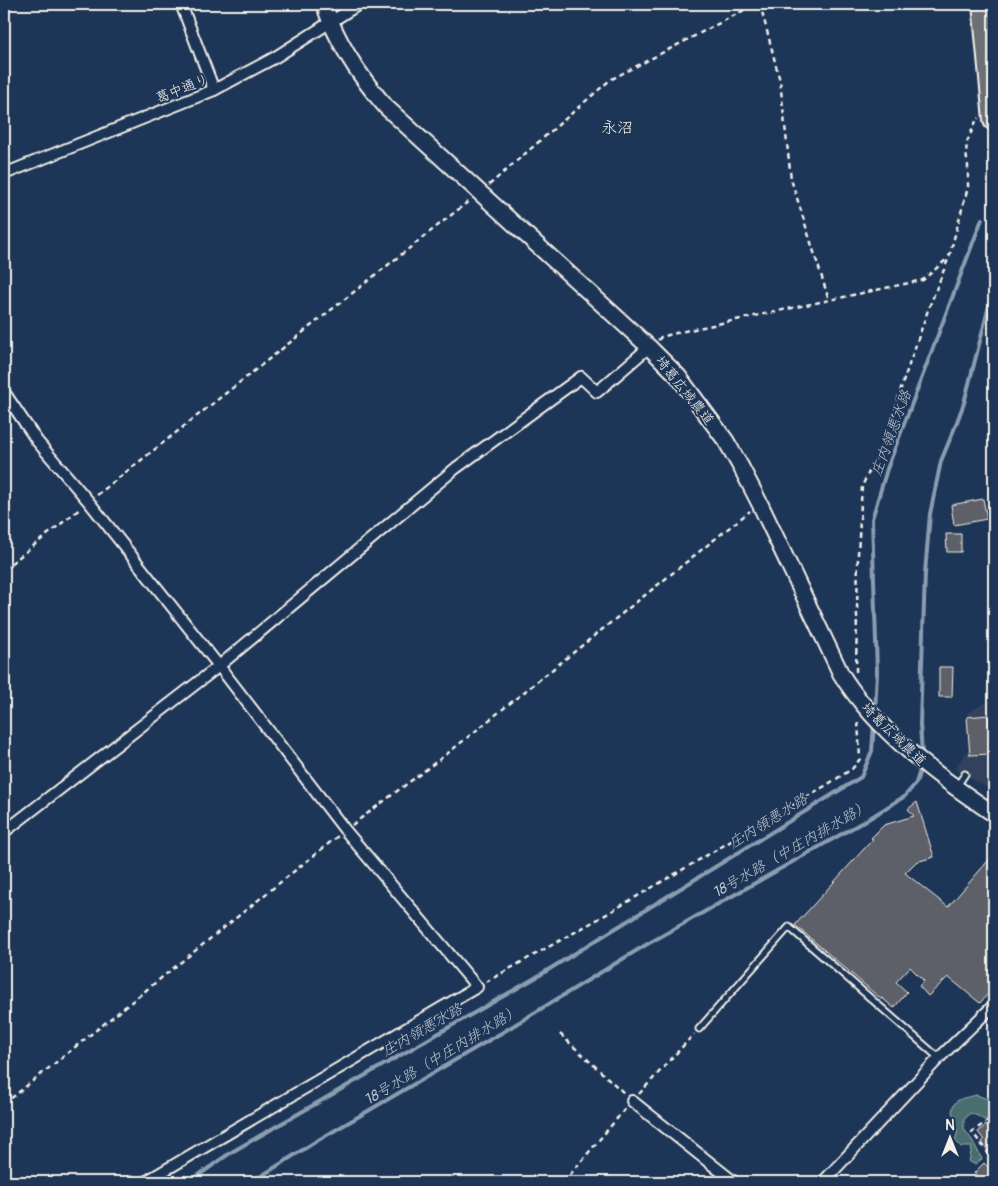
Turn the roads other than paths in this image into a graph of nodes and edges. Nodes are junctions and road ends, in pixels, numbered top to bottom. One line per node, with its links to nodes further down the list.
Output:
1 (181, 4): 6 (street)
2 (324, 4): 5 (street, 埼葛広域農道)
3 (359, 4): 5 (street, 葛中通り)
4 (983, 4): 7 (highway)
5 (330, 23): 6 (street, 葛中通り); 9 (street, 埼葛広域農道)
6 (214, 90): 8 (street, 葛中通り)
7 (994, 116)
8 (4, 174)
9 (650, 347): 11 (street); 13 (street, 埼葛広域農道)
10 (5, 397): 11 (street)
11 (219, 666): 15 (street); 20 (street)
12 (965, 774): 13 (lane)
13 (955, 788): 14 (street, 埼葛広域農道)
14 (994, 814)
15 (4, 832)
16 (994, 1005): 18 (street)
17 (699, 1029): 18 (lane)
18 (939, 1058): 22 (street)
19 (632, 1101): 21 (street)
20 (145, 1182)
21 (734, 1182)
22 (822, 1182)

